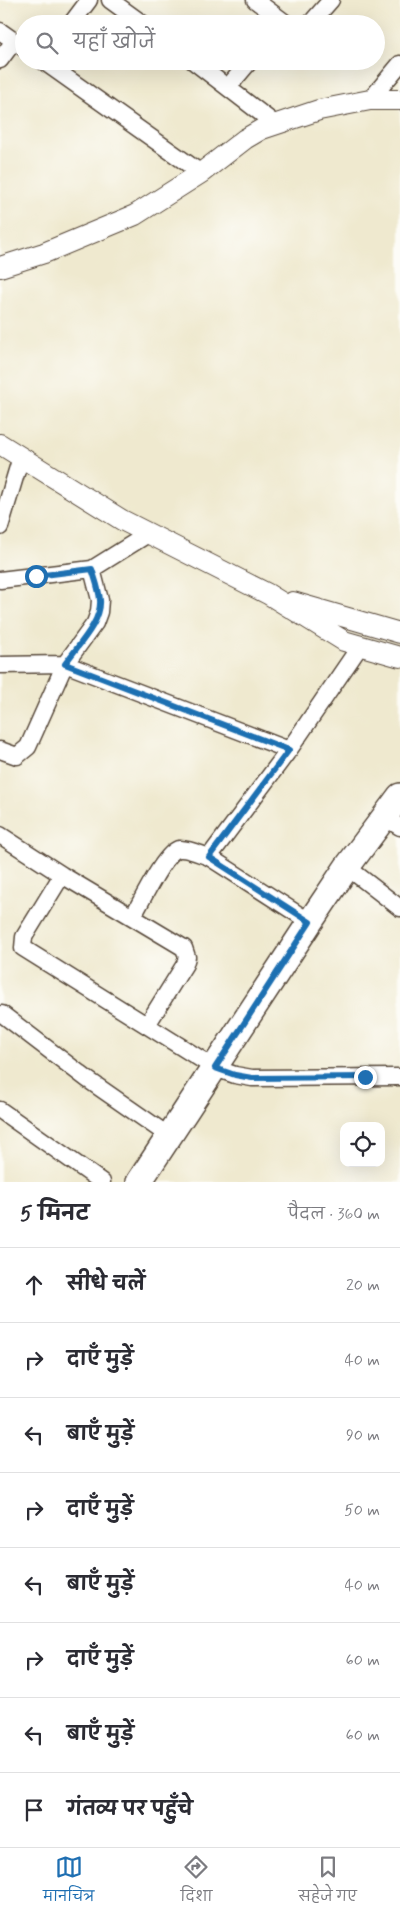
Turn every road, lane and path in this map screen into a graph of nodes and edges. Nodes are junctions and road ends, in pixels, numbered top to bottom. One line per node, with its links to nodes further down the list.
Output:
1 (89, 0): 5 (street)
2 (110, 0): 6 (street)
3 (255, 0): 7 (street)
4 (331, 0): 8 (street)
5 (78, 15)
6 (131, 15)
7 (274, 15)
8 (318, 15)
9 (0, 31): 10 (street)
10 (15, 41)
11 (15, 47): 12 (street)
12 (0, 60)
13 (400, 64): 18 (street)
14 (57, 70): 21 (street)
15 (205, 70): 17 (street)
16 (242, 70): 17 (street)
17 (228, 87): 20 (street)
18 (370, 100): 19 (street); 20 (street)
19 (400, 100)
20 (275, 124): 21 (street)
21 (200, 173): 22 (street)
22 (0, 268)
23 (0, 444): 24 (street)
24 (21, 457): 25 (street); 26 (street)
25 (0, 527)
26 (148, 534): 27 (street); 29 (street)
27 (92, 569): 28 (street); 34 (street)
28 (0, 580)
29 (268, 594): 30 (street); 31 (street)
30 (400, 633)
31 (360, 646): 32 (street); 36 (street)
32 (400, 657)
33 (0, 664): 34 (street)
34 (65, 664): 35 (street); 36 (street)
35 (0, 750)
36 (289, 750): 40 (street)
37 (400, 796): 38 (main road)
38 (392, 822): 41 (main road)
39 (0, 836): 42 (street)
40 (209, 857): 44 (street); 45 (street)
41 (347, 867): 43 (street); 45 (main road)
42 (62, 875): 44 (street); 47 (street)
43 (400, 908)
44 (133, 916): 47 (street)
45 (310, 922): 48 (main road)
46 (2, 1014): 51 (street)
47 (147, 1025): 48 (street)
48 (215, 1068): 49 (street); 51 (main road)
49 (400, 1077)
50 (0, 1110): 52 (street)
51 (169, 1136): 53 (main road)
52 (102, 1182)
53 (139, 1182)

